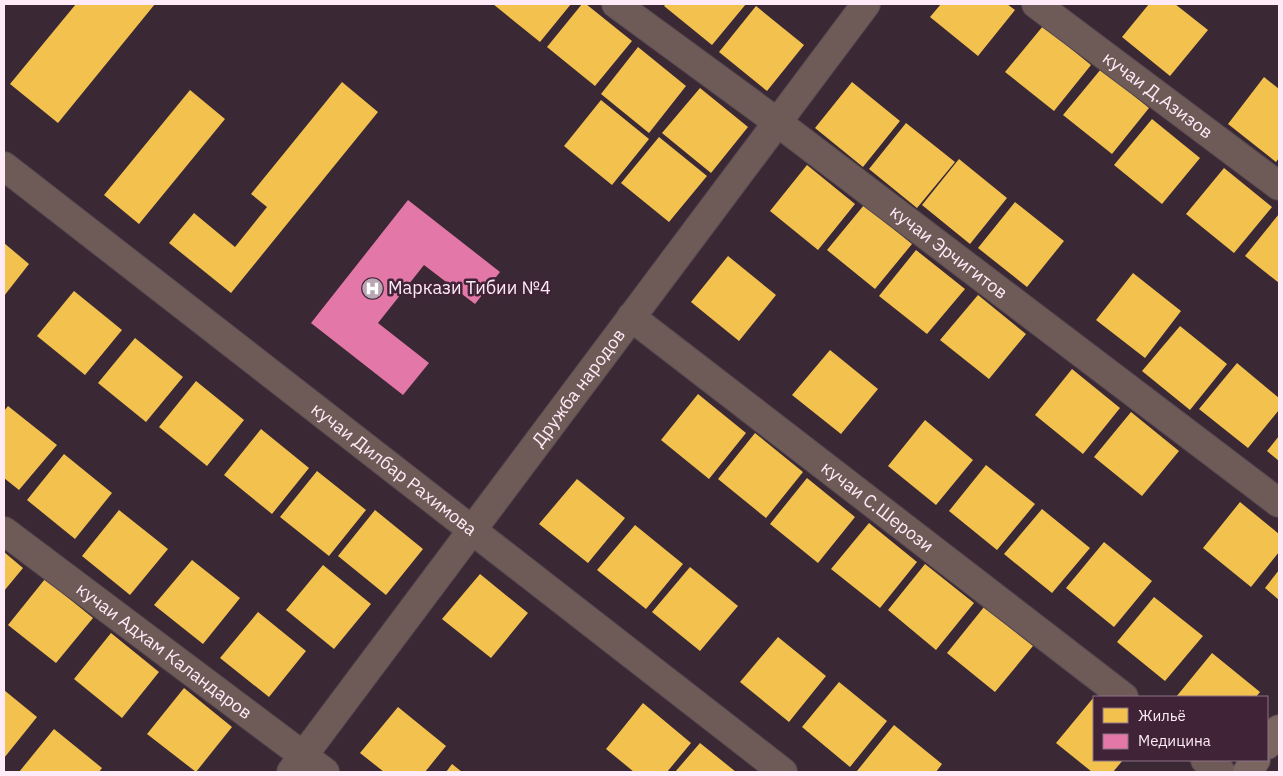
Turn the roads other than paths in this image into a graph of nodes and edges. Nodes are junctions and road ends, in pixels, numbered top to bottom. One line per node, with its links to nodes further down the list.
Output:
1 (616, 4): 4 (street, кучаи Эрчигитов)
2 (866, 4): 4 (street, Дружба народов)
3 (1036, 4): 6 (street, кучаи Д.Азизов)
4 (777, 122): 7 (street, Дружба народов); 8 (street, кучаи Эрчигитов)
5 (4, 166): 9 (street, кучаи Дилбар Рахимова)
6 (1279, 186)
7 (631, 317): 9 (street, Дружба народов); 11 (street, кучаи С.Шерози)
8 (1279, 502)
9 (472, 530): 16 (street, Дружба народов); 18 (street, кучаи Дилбар Рахимова)
10 (4, 531): 16 (street, кучаи Адхам Каландаров)
11 (1123, 696)
12 (1279, 729): 13 (main road)
13 (1268, 745)
14 (1206, 761): 19 (street)
15 (1255, 761): 20 (main road)
16 (297, 764): 17 (street, кучаи Адхам Каландаров)
17 (325, 772)
18 (783, 772)
19 (1221, 772)
20 (1247, 772)

